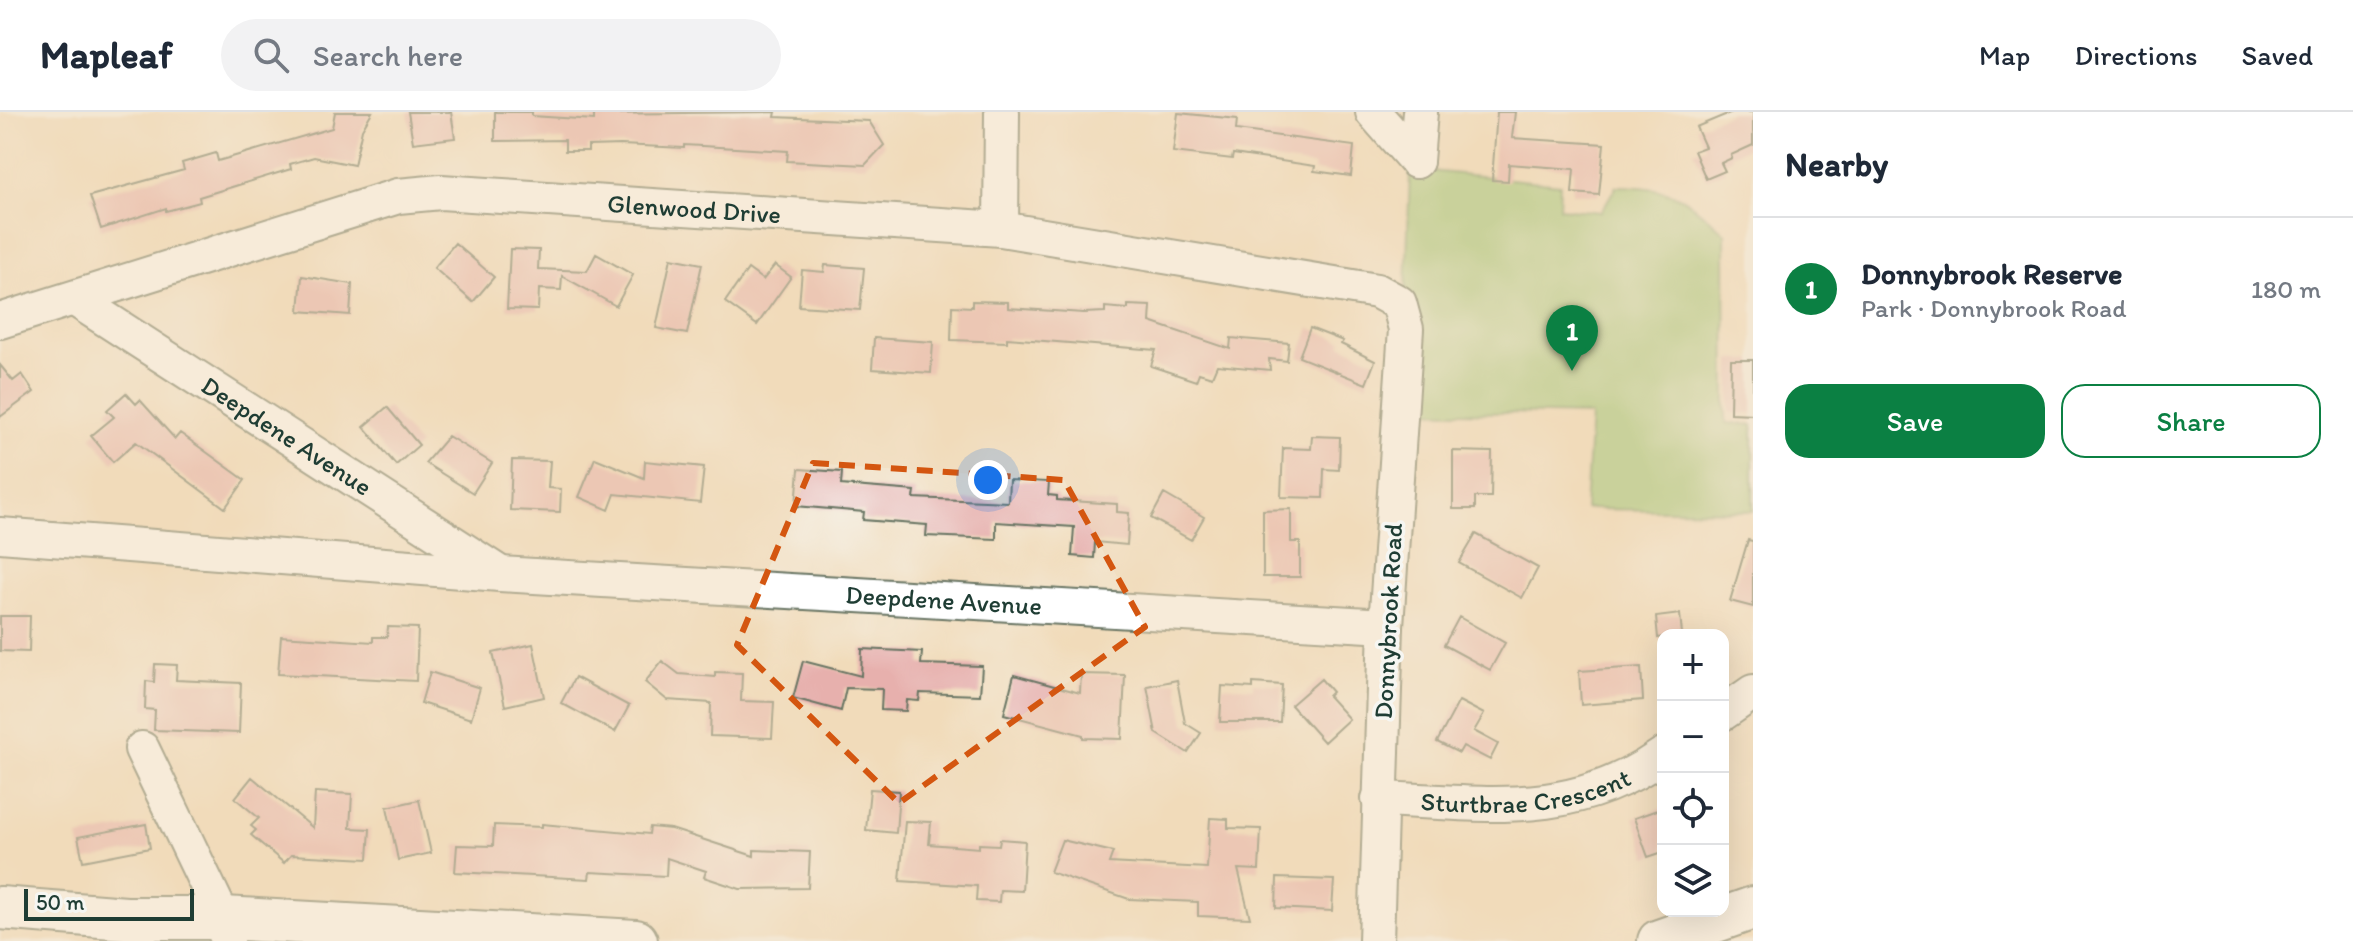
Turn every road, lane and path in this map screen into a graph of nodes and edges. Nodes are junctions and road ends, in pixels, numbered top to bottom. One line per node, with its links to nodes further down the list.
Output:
1 (1002, 112): 4 (street)
2 (1373, 112): 3 (street)
3 (1420, 112)
4 (1001, 229): 5 (street, Glenwood Drive); 6 (street, Glenwood Drive)
5 (75, 299): 7 (street, Glenwood Drive); 9 (street, Deepdene Avenue)
6 (1399, 303): 10 (street, Donnybrook Road)
7 (0, 321)
8 (0, 535): 9 (street, Deepdene Avenue)
9 (500, 574): 10 (street, Deepdene Avenue)
10 (1386, 626): 15 (street, Donnybrook Road)
11 (1753, 692): 12 (street)
12 (1729, 709)
13 (142, 749): 21 (street)
14 (1657, 758): 15 (street, Sturtbrae Crescent)
15 (1379, 799): 23 (street, Donnybrook Road)
16 (0, 908): 19 (main road)
17 (1753, 908): 24 (main road)
18 (0, 928): 19 (main road)
19 (125, 932): 21 (main road)
20 (1753, 932): 25 (main road)
21 (232, 933): 22 (main road)
22 (636, 941)
23 (1376, 941)
24 (1659, 941)
25 (1701, 941)

